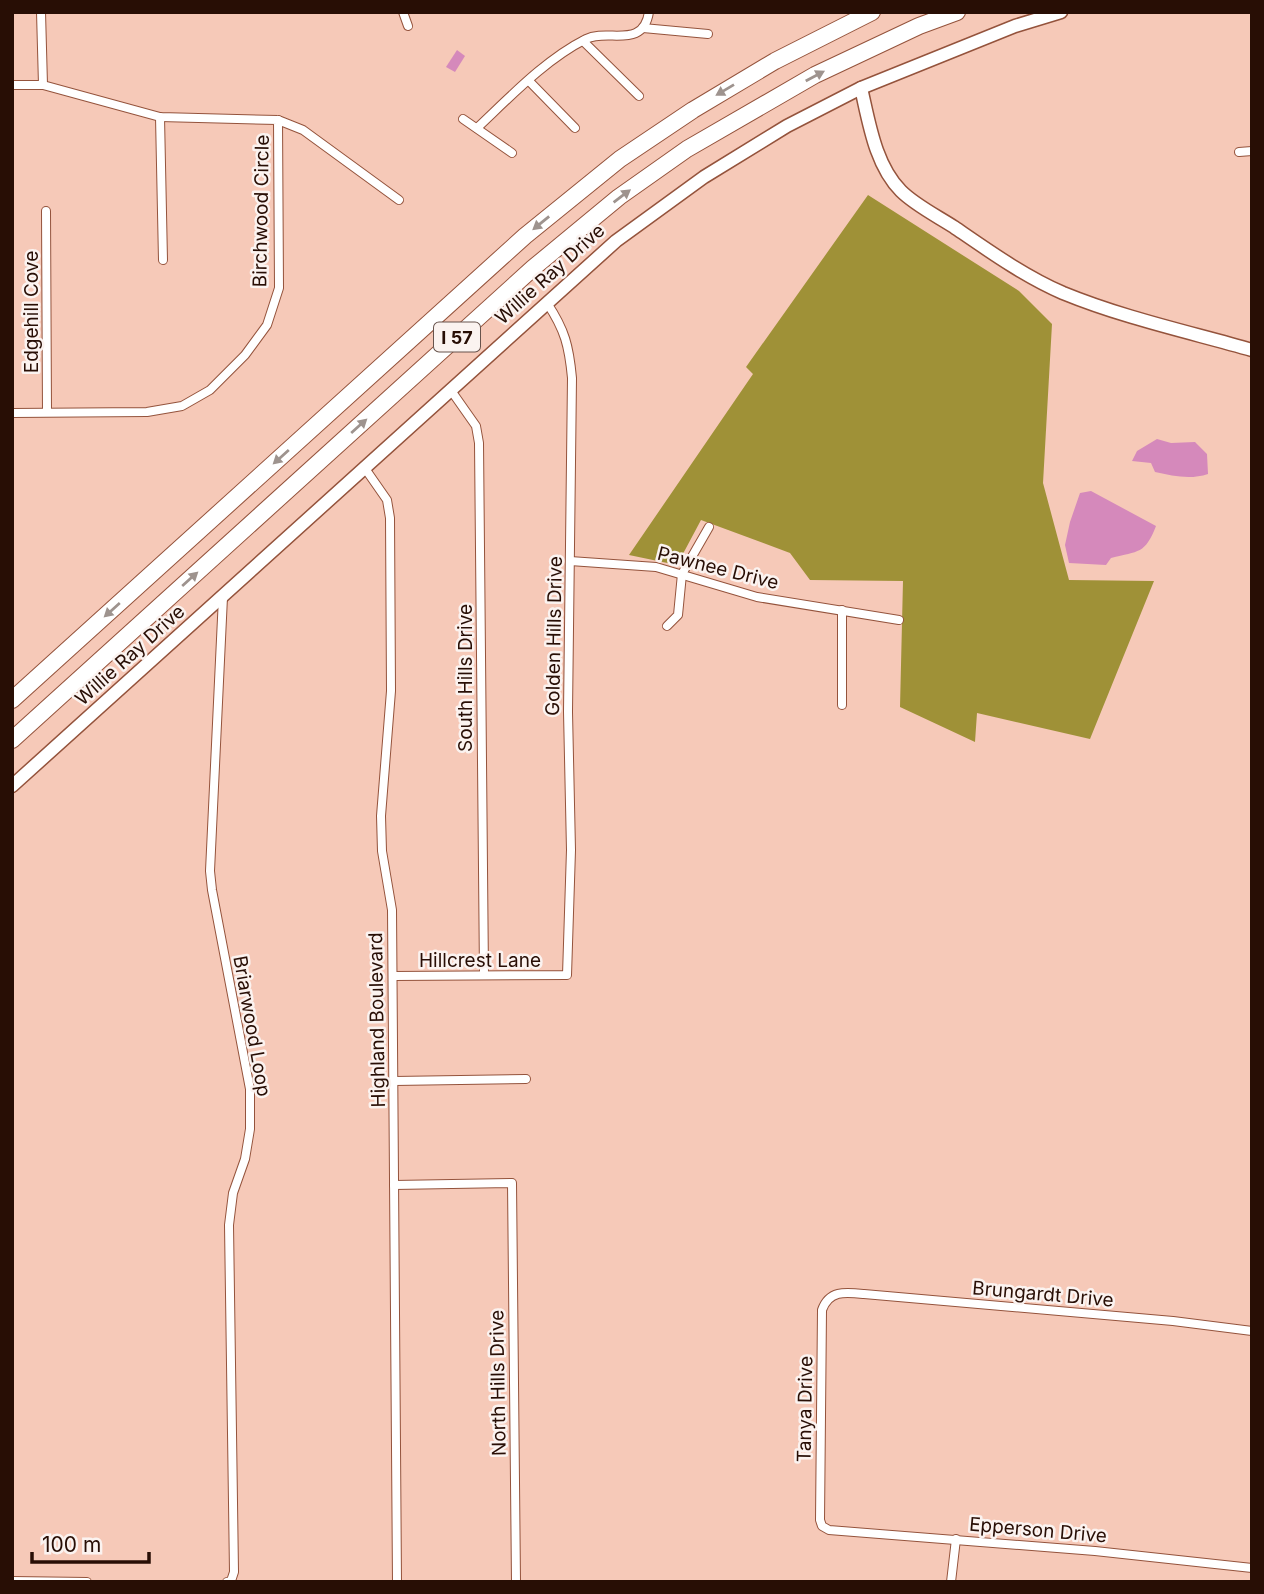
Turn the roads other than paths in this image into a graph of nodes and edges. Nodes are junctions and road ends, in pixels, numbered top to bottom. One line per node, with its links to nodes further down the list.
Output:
1 (41, 12): 13 (street)
2 (403, 12): 7 (street)
3 (649, 12): 8 (street)
4 (872, 12): 40 (highway, I 57, one-way to 40)
5 (957, 12): 42 (highway, I 57, one-way to 5)
6 (1061, 12): 14 (street, Willie Ray Drive)
7 (408, 26)
8 (643, 28): 9 (street); 10 (street)
9 (708, 34)
10 (583, 41): 11 (street); 15 (street)
11 (529, 81): 19 (street); 20 (street)
12 (12, 85): 13 (street, Birchwood Circle)
13 (43, 85): 16 (street, Birchwood Circle)
14 (861, 88): 27 (street, Willie Ray Drive); 28 (street)
15 (639, 96)
16 (160, 117): 18 (street, Birchwood Circle); 26 (street)
17 (463, 119): 19 (street)
18 (278, 120): 24 (street); 30 (street, Birchwood Circle)
19 (477, 128): 23 (street)
20 (575, 128)
21 (1252, 151): 22 (street)
22 (1239, 152)
23 (512, 153)
24 (399, 201)
25 (46, 211): 30 (street, Edgehill Cove)
26 (163, 260)
27 (547, 303): 29 (street, Willie Ray Drive); 34 (street, Golden Hills Drive)
28 (1252, 350)
29 (450, 389): 32 (street, Willie Ray Drive); 44 (street, South Hills Drive)
30 (47, 412): 31 (street, Birchwood Circle)
31 (12, 413)
32 (364, 467): 36 (street, Willie Ray Drive); 46 (street, Highland Boulevard)
33 (709, 527): 35 (street)
34 (570, 561): 35 (street, Pawnee Drive); 45 (street, Golden Hills Drive)
35 (682, 574): 37 (street, Pawnee Drive); 39 (street)
36 (223, 597): 43 (street, Willie Ray Drive); 57 (street, Briarwood Loop)
37 (842, 610): 38 (street, Pawnee Drive); 41 (street)
38 (899, 620)
39 (667, 626)
40 (12, 700)
41 (842, 705)
42 (12, 740)
43 (12, 786)
44 (484, 975): 45 (street, Hillcrest Lane); 46 (street, Hillcrest Lane)
45 (567, 975)
46 (393, 976): 48 (street, Highland Boulevard)
47 (526, 1079): 48 (street)
48 (394, 1081): 49 (street, Highland Boulevard)
49 (394, 1185): 58 (street, Highland Boulevard); 59 (street, North Hills Drive)
50 (832, 1295): 51 (street, Brungardt Drive); 52 (street, Tanya Drive)
51 (1252, 1331)
52 (821, 1526): 53 (street, Epperson Drive)
53 (956, 1539): 54 (street, Epperson Drive); 60 (street)
54 (1252, 1568)
55 (12, 1581): 56 (street)
56 (87, 1582)
57 (227, 1582)
58 (397, 1582)
59 (516, 1582)
60 (951, 1582)

